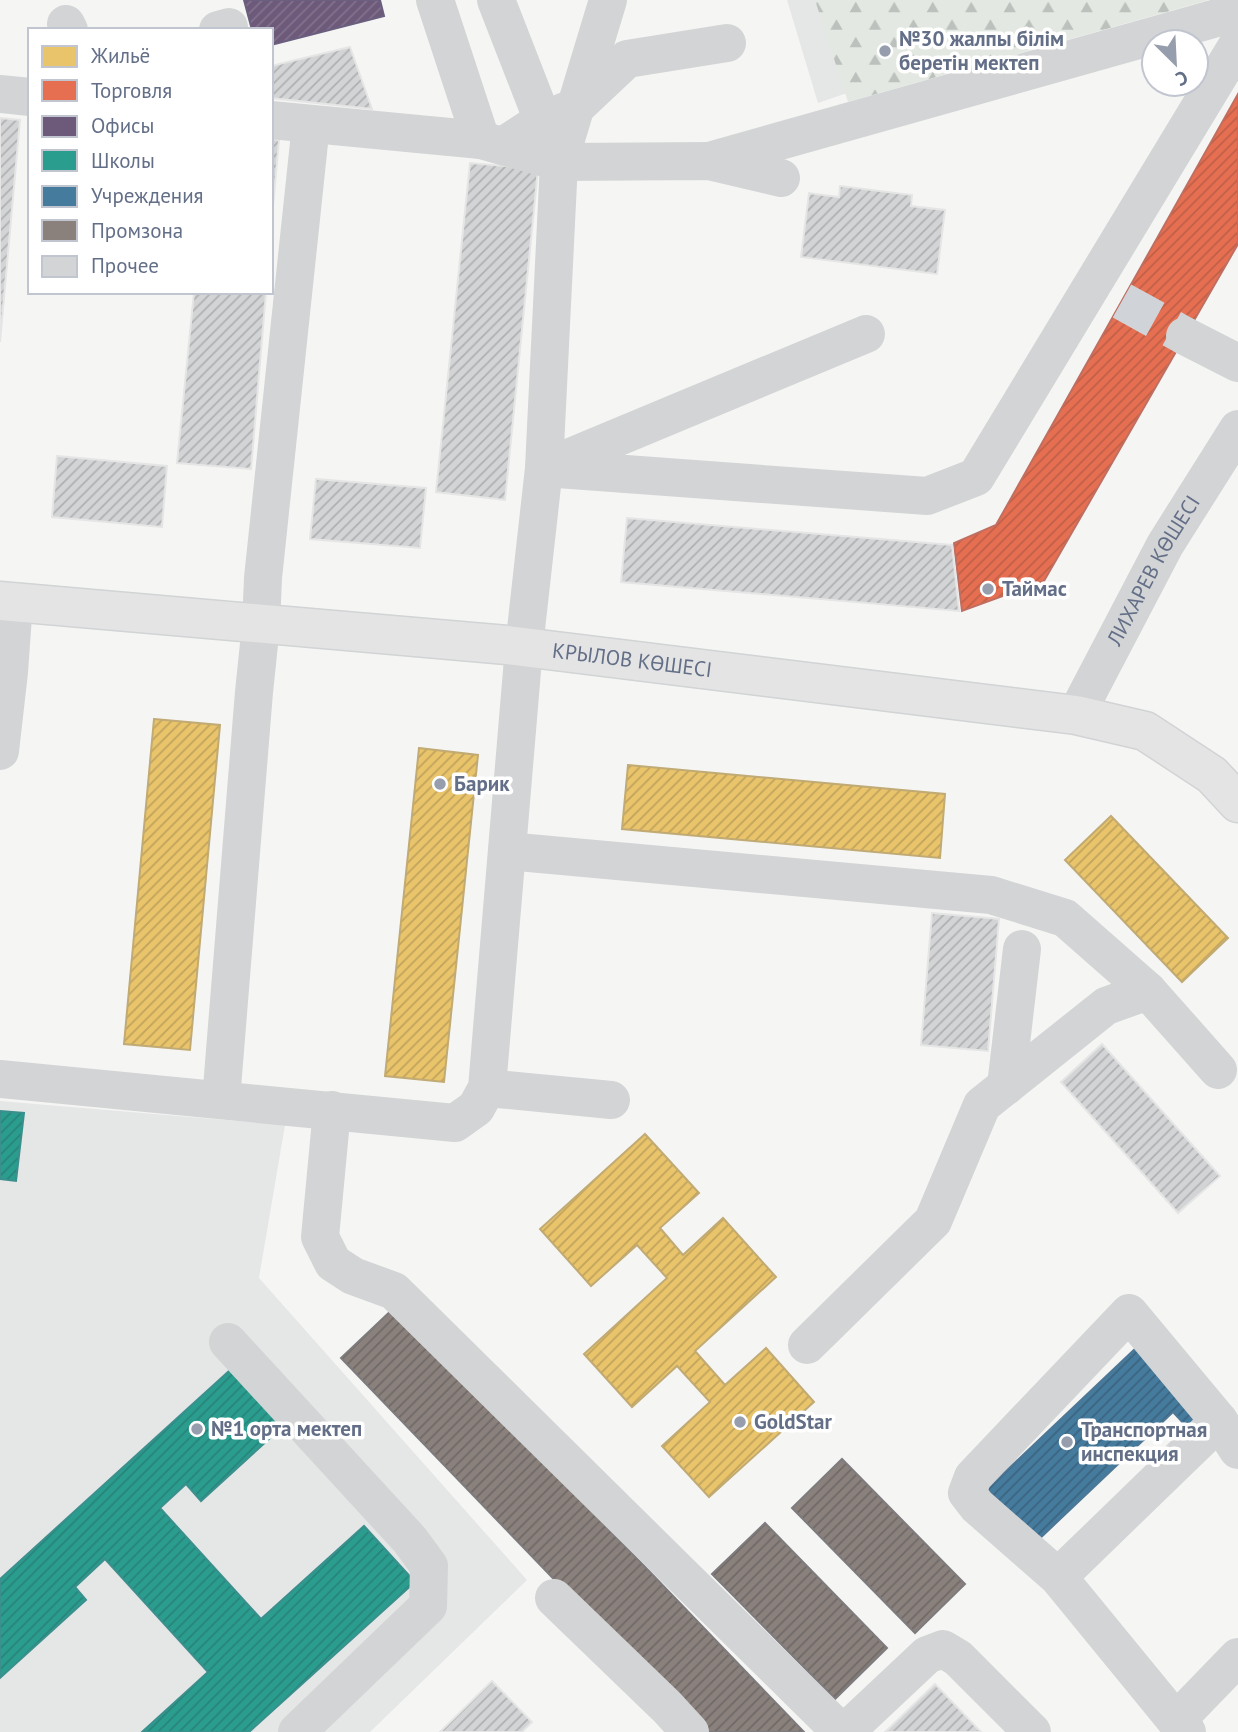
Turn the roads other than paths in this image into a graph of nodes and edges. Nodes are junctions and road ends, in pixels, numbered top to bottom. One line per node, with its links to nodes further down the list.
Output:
1 (435, 0): 12 (street)
2 (496, 0): 9 (street)
3 (608, 0): 9 (street)
4 (1238, 12): 13 (street)
5 (727, 44): 9 (street)
6 (1238, 44): 20 (street)
7 (0, 94): 8 (street)
8 (28, 97)
9 (559, 113): 12 (street); 14 (street)
10 (273, 120): 11 (street)
11 (311, 124): 12 (street); 22 (street)
12 (492, 143): 14 (street)
13 (709, 161): 14 (street); 15 (street)
14 (559, 162): 20 (street)
15 (781, 178)
16 (866, 334): 20 (street)
17 (1185, 335): 18 (street)
18 (1238, 363)
19 (1238, 429): 24 (street, ЛИХАРЕВ КӨШЕСІ)
20 (544, 468): 23 (street)
21 (7, 602): 22 (main road, КРЫЛОВ КӨШЕСІ); 25 (street)
22 (261, 625): 23 (main road, КРЫЛОВ КӨШЕСІ); 34 (street)
23 (524, 647): 24 (main road, КРЫЛОВ КӨШЕСІ); 27 (street)
24 (1076, 715): 26 (main road, КРЫЛОВ КӨШЕСІ)
25 (0, 751)
26 (1238, 803)
27 (507, 851): 29 (street); 33 (street)
28 (1022, 950): 32 (street)
29 (1148, 991): 30 (street); 32 (street)
30 (1231, 1071)
31 (0, 1079): 34 (street)
32 (1006, 1086): 38 (street)
33 (487, 1088): 35 (street); 36 (street)
34 (221, 1100): 36 (street)
35 (611, 1100)
36 (332, 1110): 46 (street)
37 (228, 1342): 44 (street)
38 (807, 1345)
39 (1228, 1435): 40 (street); 40 (street)
40 (1058, 1577): 43 (street)
41 (554, 1598): 45 (street)
42 (1238, 1657): 43 (street)
43 (1182, 1727)
44 (297, 1732)
45 (691, 1732)
46 (843, 1732): 47 (street)
47 (1032, 1732)

